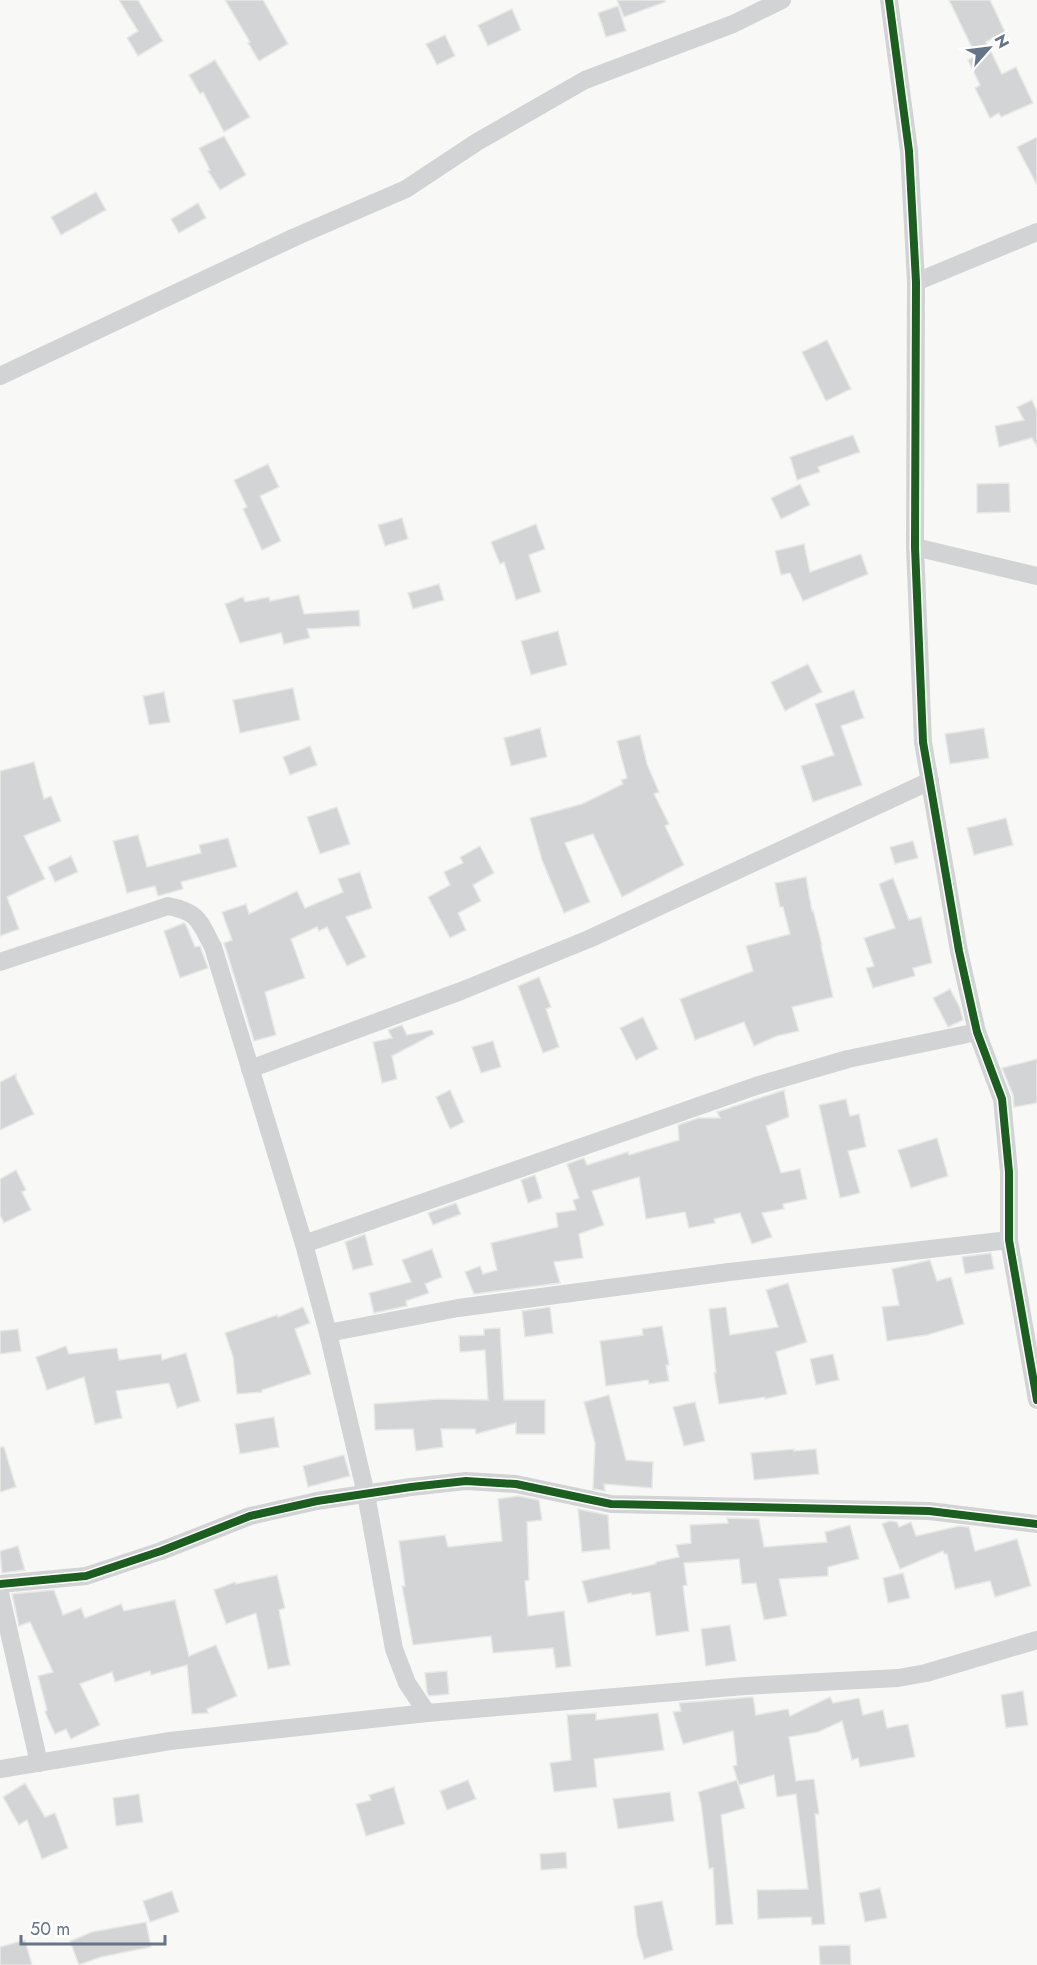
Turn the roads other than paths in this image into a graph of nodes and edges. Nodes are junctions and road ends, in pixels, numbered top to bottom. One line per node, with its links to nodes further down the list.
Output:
1 (782, 0): 5 (street)
2 (889, 0): 4 (street)
3 (1037, 232): 4 (street)
4 (916, 282): 6 (street)
5 (0, 376)
6 (915, 547): 7 (street); 8 (street)
7 (1037, 576)
8 (930, 781): 10 (street); 11 (street)
9 (0, 962): 11 (street)
10 (977, 1032): 12 (street); 13 (street)
11 (250, 1069): 13 (street)
12 (1009, 1240): 14 (street); 15 (street)
13 (304, 1244): 14 (street)
14 (327, 1333): 16 (street)
15 (1037, 1400)
16 (366, 1494): 17 (street); 18 (street); 21 (street)
17 (1037, 1524)
18 (0, 1584)
19 (0, 1593): 22 (street)
20 (1037, 1640): 21 (street)
21 (427, 1713): 22 (street)
22 (39, 1763): 23 (street)
23 (0, 1769)

